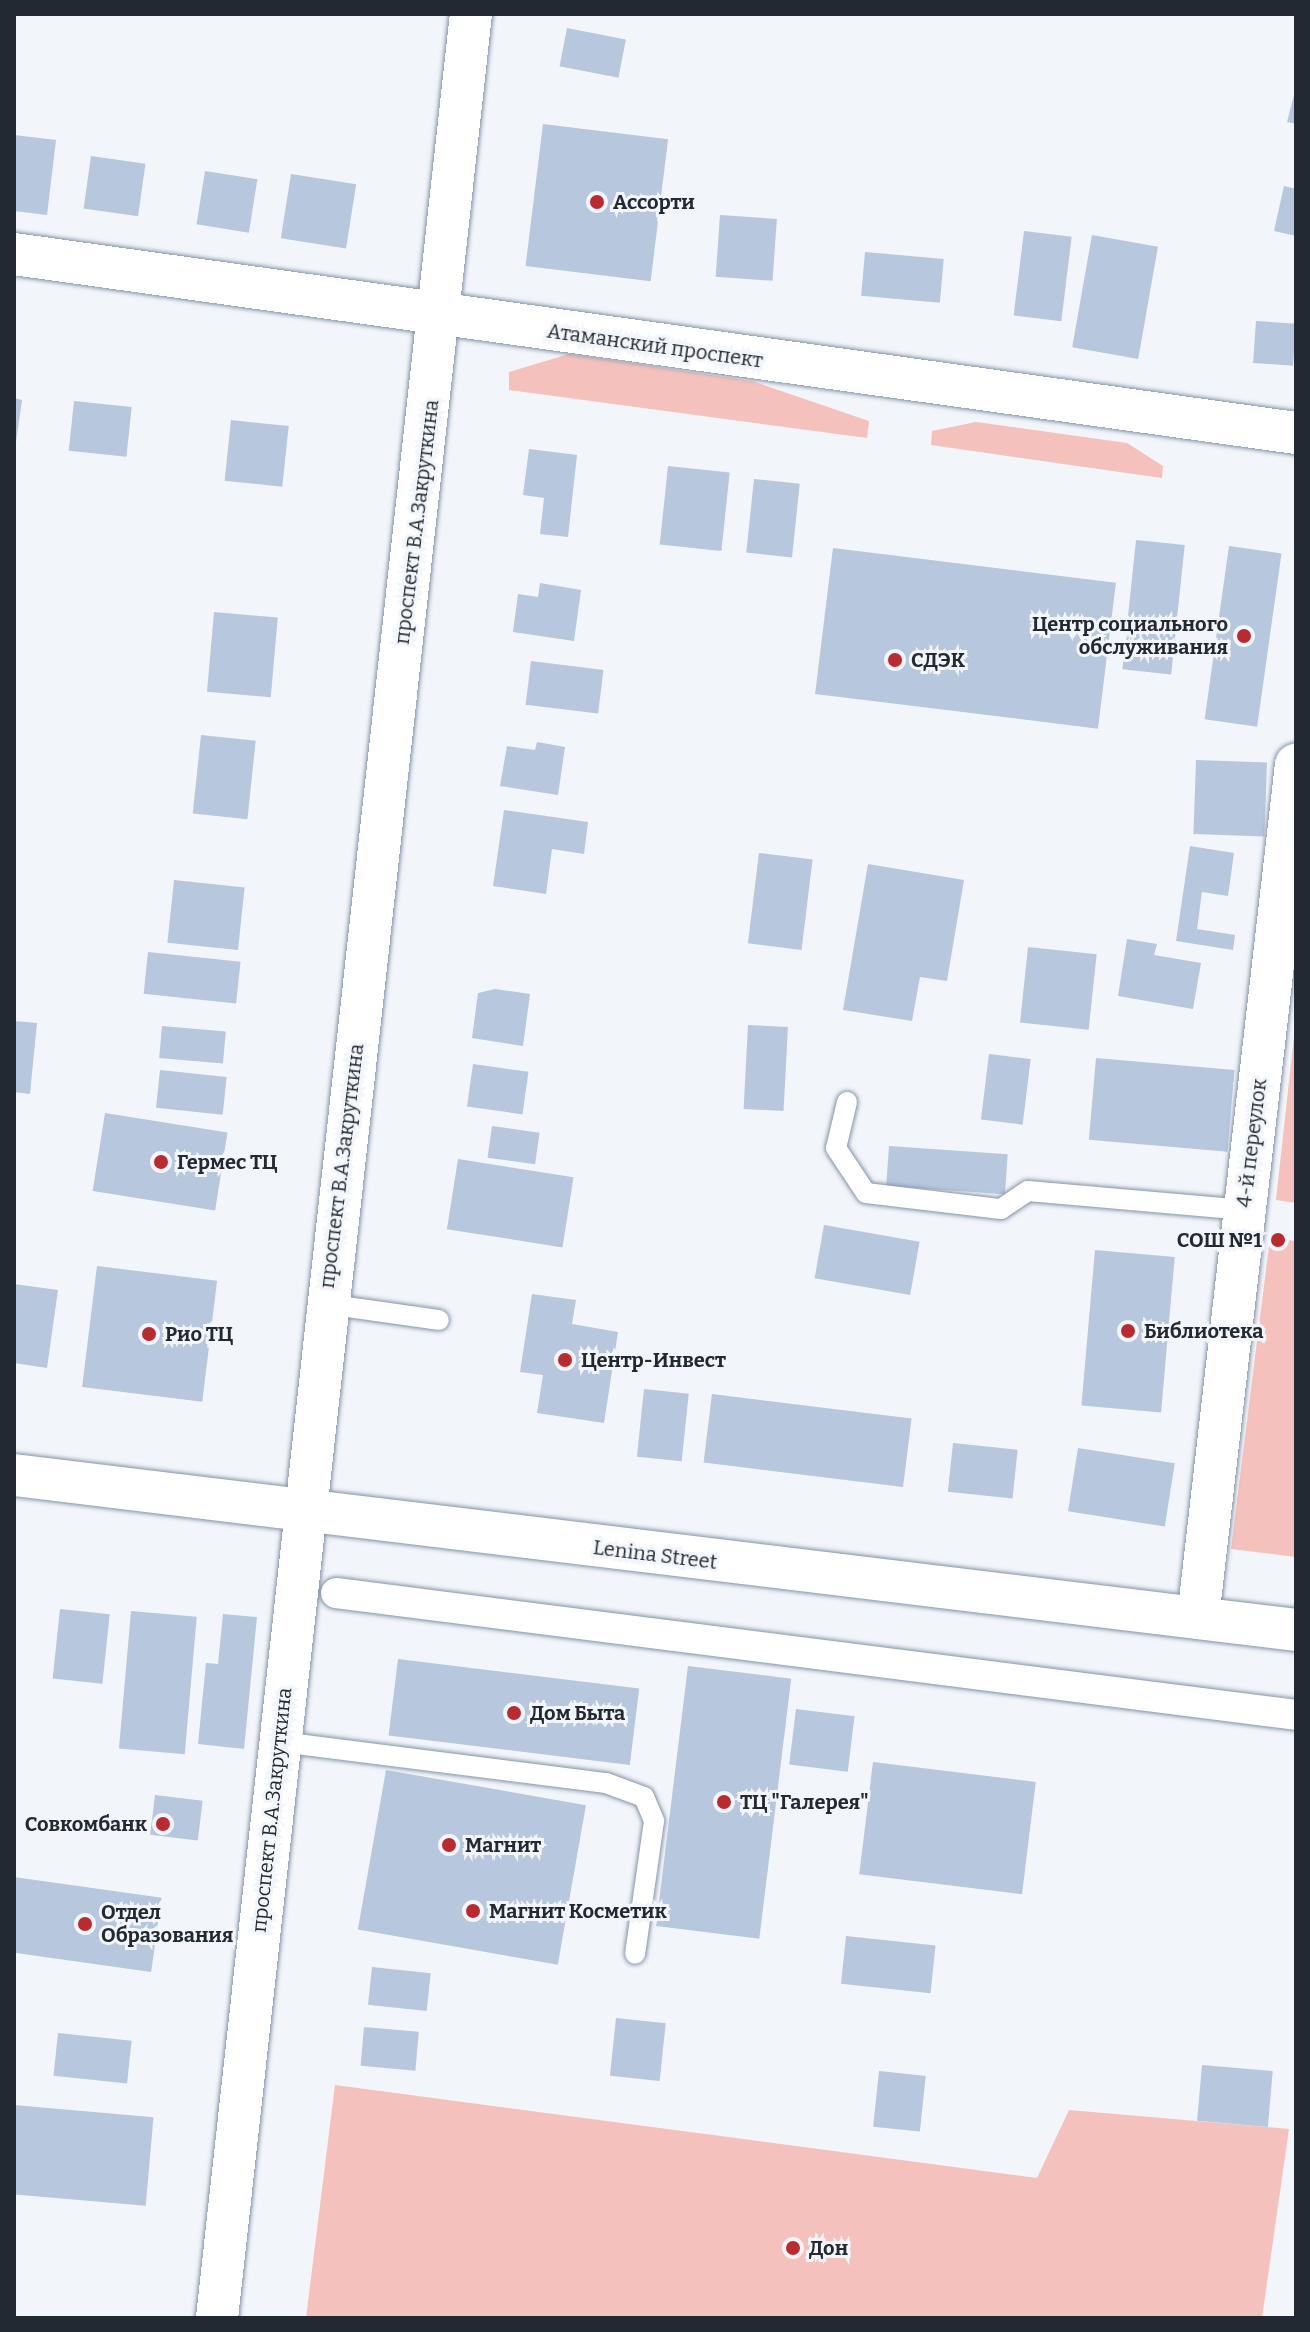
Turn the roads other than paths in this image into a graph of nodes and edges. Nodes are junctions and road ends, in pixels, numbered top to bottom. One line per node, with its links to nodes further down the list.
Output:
1 (471, 14): 3 (street, проспект В.А.Закруткина)
2 (14, 254): 3 (street, Атаманский проспект)
3 (441, 317): 4 (street, Атаманский проспект); 8 (street, проспект В.А.Закруткина)
4 (1296, 433)
5 (1296, 765): 7 (street, 4-й переулок)
6 (847, 1102): 7 (lane)
7 (1245, 1210): 13 (street, 4-й переулок)
8 (326, 1304): 9 (lane); 11 (street, проспект В.А.Закруткина)
9 (439, 1320)
10 (14, 1475): 11 (street, Lenina Street)
11 (302, 1514): 13 (street, Lenina Street); 16 (street, проспект В.А.Закруткина)
12 (336, 1593): 15 (street)
13 (1198, 1618): 14 (street, Lenina Street)
14 (1296, 1630)
15 (1296, 1715)
16 (281, 1742): 17 (lane); 18 (street, проспект В.А.Закруткина)
17 (635, 1954)
18 (217, 2318)

